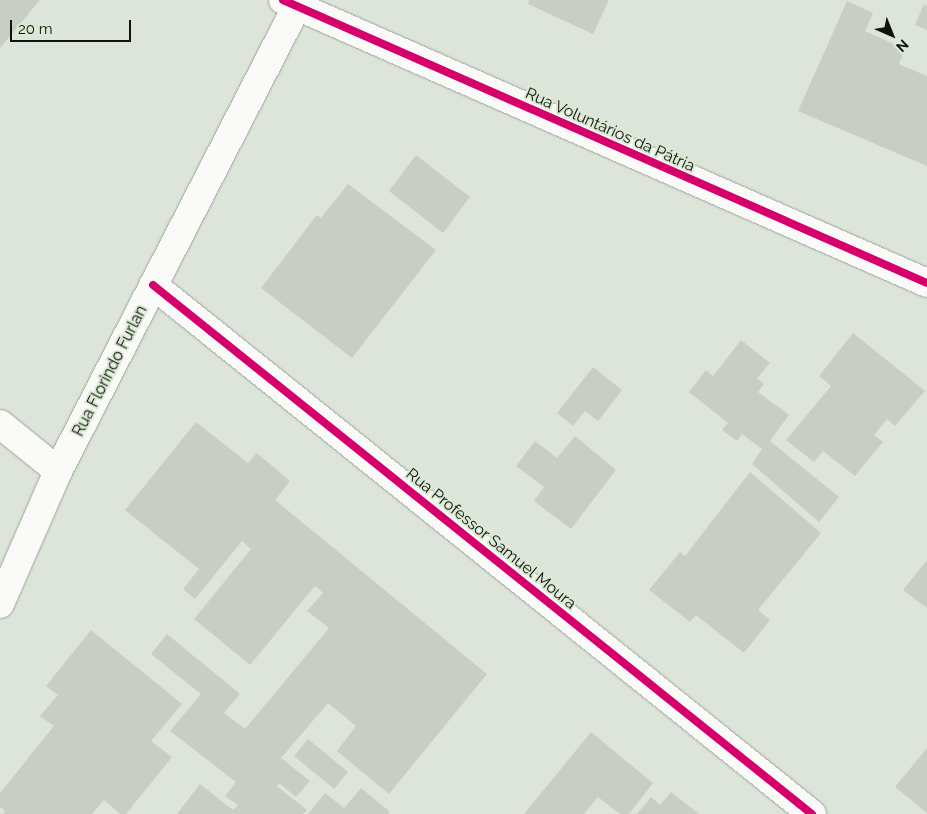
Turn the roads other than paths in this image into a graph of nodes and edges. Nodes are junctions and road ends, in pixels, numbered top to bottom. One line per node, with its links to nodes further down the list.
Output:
1 (290, 4): 2 (street, Rua Voluntários da Pátria); 3 (street, Rua Florindo Furlan)
2 (927, 283)
3 (154, 285): 5 (street, Rua Florindo Furlan); 7 (street, Rua Professor Samuel Moura)
4 (0, 424): 5 (street)
5 (58, 471): 6 (street, Rua Florindo Furlan)
6 (0, 604)
7 (812, 814)

